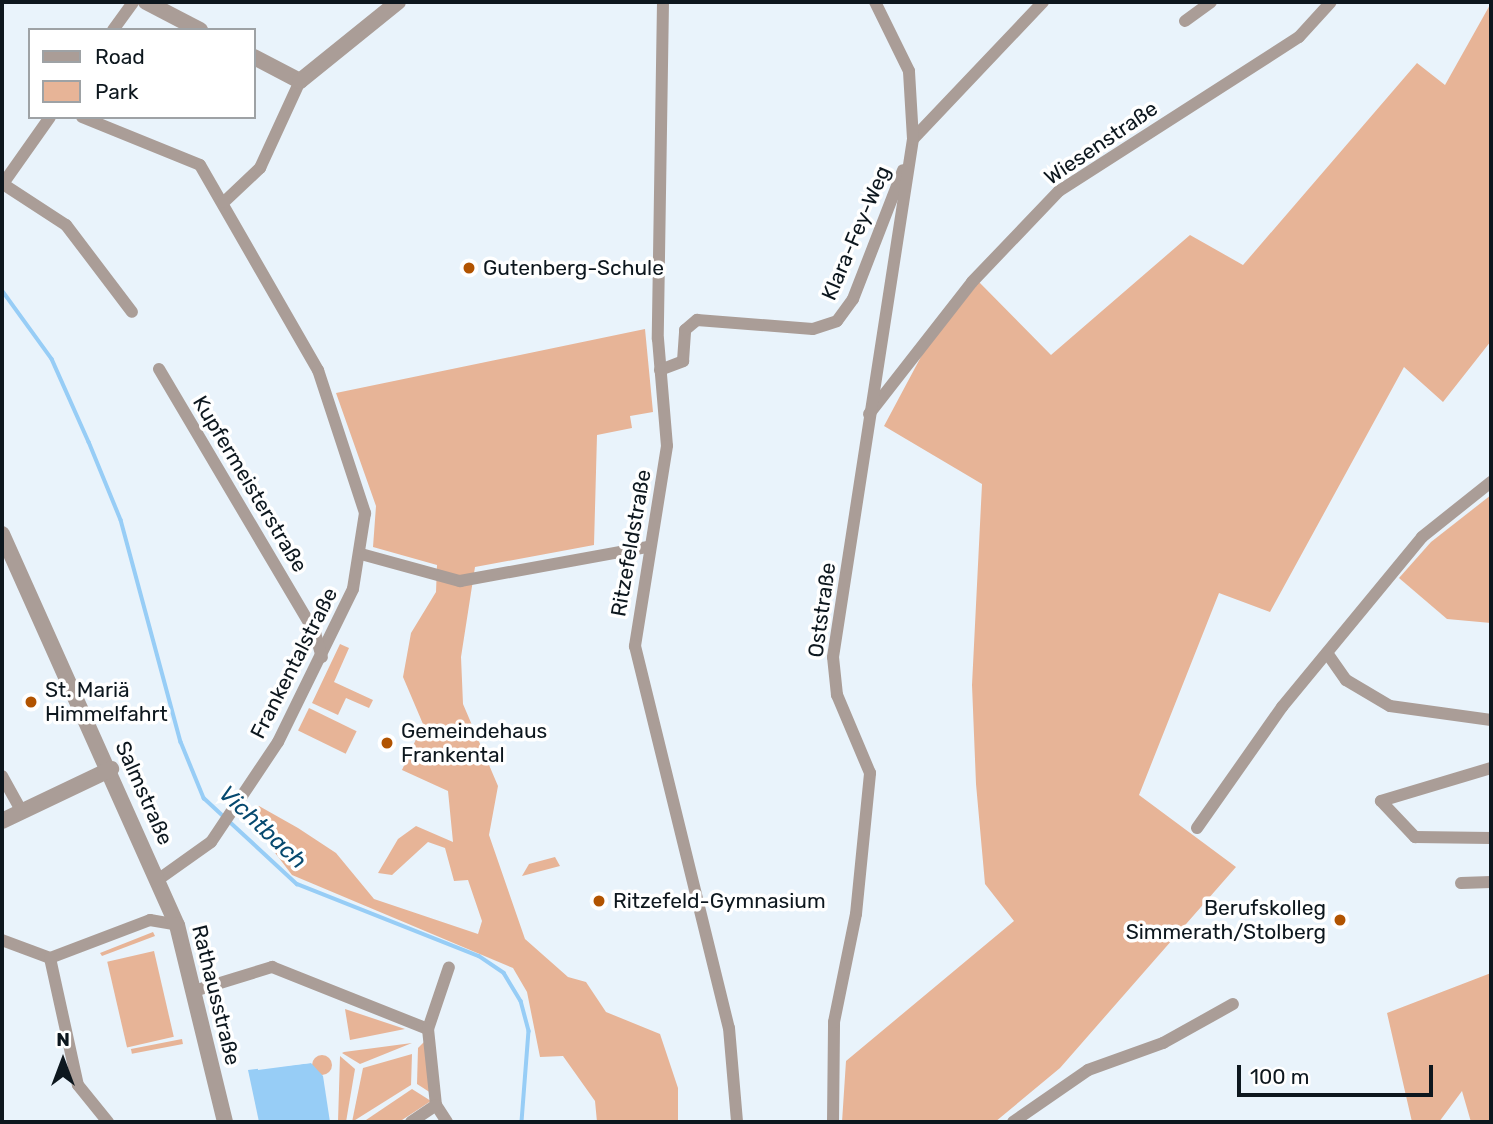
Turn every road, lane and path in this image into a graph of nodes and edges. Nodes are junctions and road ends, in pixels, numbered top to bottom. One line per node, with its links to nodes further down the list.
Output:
1 (144, 2): 9 (street); 10 (street)
2 (398, 2): 12 (street)
3 (663, 2): 21 (street, Ritzefeldstraße)
4 (875, 2): 15 (street, Oststraße)
5 (1210, 2): 8 (street)
6 (1331, 2): 22 (street, Wiesenstraße)
7 (1044, 3): 15 (street, Oststraße)
8 (1185, 21)
9 (115, 28)
10 (196, 28)
11 (256, 58): 12 (street)
12 (300, 81): 18 (street)
13 (49, 119): 17 (street)
14 (87, 119): 18 (street, Frankentalstraße)
15 (913, 139): 16 (street, Oststraße)
16 (909, 153): 21 (street, Klara-Fey-Weg); 22 (street, Oststraße)
17 (2, 185): 19 (street)
18 (224, 202): 26 (street, Frankentalstraße)
19 (132, 312)
20 (159, 369): 28 (street, Kupfermeisterstraße)
21 (660, 370): 25 (street, Ritzefeldstraße)
22 (869, 414): 54 (street, Oststraße)
23 (1491, 482): 27 (street)
24 (2, 534): 31 (street, Salmstraße)
25 (648, 547): 26 (street); 53 (street, Ritzefeldstraße)
26 (361, 554): 28 (street, Frankentalstraße)
27 (1327, 653): 29 (street); 36 (street)
28 (323, 657): 38 (street, Frankentalstraße)
29 (1491, 720)
30 (1491, 768): 37 (street)
31 (111, 769): 34 (street); 38 (street, Salmstraße)
32 (2, 776): 33 (street)
33 (6, 797): 34 (street)
34 (22, 812): 35 (street)
35 (2, 821)
36 (1197, 828)
37 (1491, 838)
38 (159, 879): 41 (street, Rathausstraße)
39 (1491, 882): 40 (street)
40 (1461, 883)
41 (177, 925): 43 (street); 45 (street, Rathausstraße)
42 (2, 940): 43 (street)
43 (50, 958): 49 (street)
44 (449, 967): 47 (street)
45 (194, 991): 47 (street); 50 (street, Rathausstraße)
46 (1233, 1004): 55 (street)
47 (428, 1029): 48 (street)
48 (436, 1105): 51 (street); 52 (street)
49 (108, 1122)
50 (225, 1122)
51 (411, 1122)
52 (447, 1122)
53 (737, 1122)
54 (833, 1122)
55 (1013, 1122)

